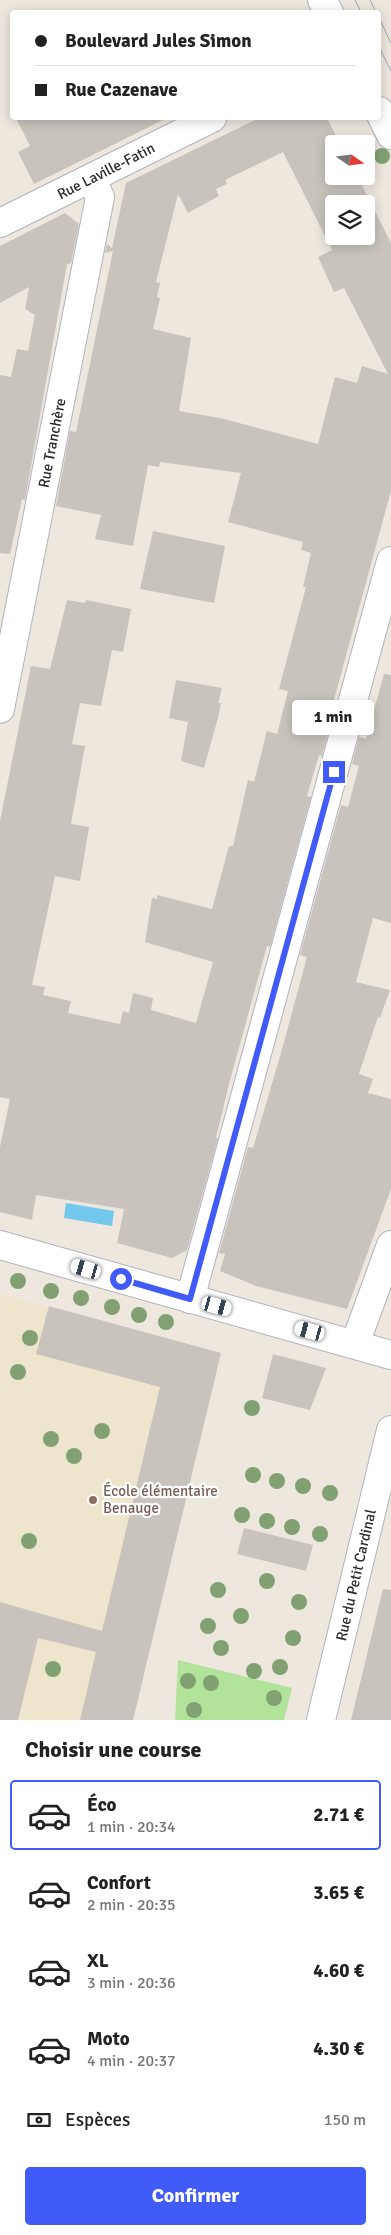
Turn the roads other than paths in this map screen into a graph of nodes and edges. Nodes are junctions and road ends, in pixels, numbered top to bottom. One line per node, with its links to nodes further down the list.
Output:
1 (381, 115): 3 (street)
2 (208, 120): 4 (street, Rue Laville-Fatin)
3 (391, 135)
4 (91, 178): 5 (street, Rue Laville-Fatin); 7 (street, Rue Tranchère)
5 (0, 223)
6 (391, 561): 10 (street)
7 (0, 709)
8 (0, 1245): 10 (street)
9 (391, 1245): 11 (street)
10 (190, 1299): 11 (street)
11 (355, 1344): 12 (street)
12 (391, 1355)
13 (391, 1430): 14 (street, Rue du Petit Cardinal)
14 (321, 1720)

